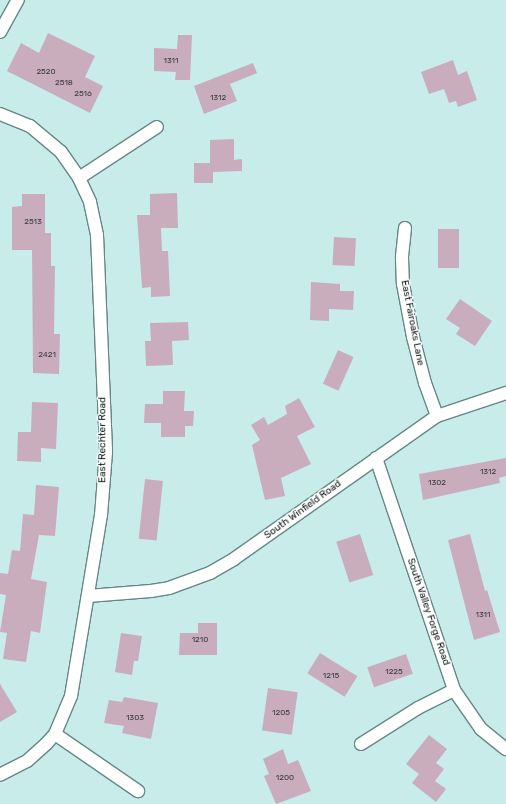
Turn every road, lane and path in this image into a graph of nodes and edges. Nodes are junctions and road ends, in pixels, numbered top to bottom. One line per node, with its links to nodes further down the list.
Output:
1 (18, 0): 2 (street)
2 (0, 32)
3 (0, 114): 5 (street, East Rechter Road)
4 (157, 127): 5 (street)
5 (79, 178): 10 (street, East Rechter Road)
6 (405, 228): 8 (street, East Fairoaks Lane)
7 (506, 393): 8 (street, South Winfield Road)
8 (437, 416): 9 (street, South Winfield Road)
9 (376, 458): 10 (street, South Winfield Road); 11 (street, South Valley Forge Road)
10 (88, 596): 12 (street, East Rechter Road)
11 (454, 690): 13 (street); 14 (street, South Valley Forge Road)
12 (55, 734): 15 (street, East Rechter Road); 16 (street)
13 (361, 744)
14 (506, 749)
15 (0, 775)
16 (138, 791)

